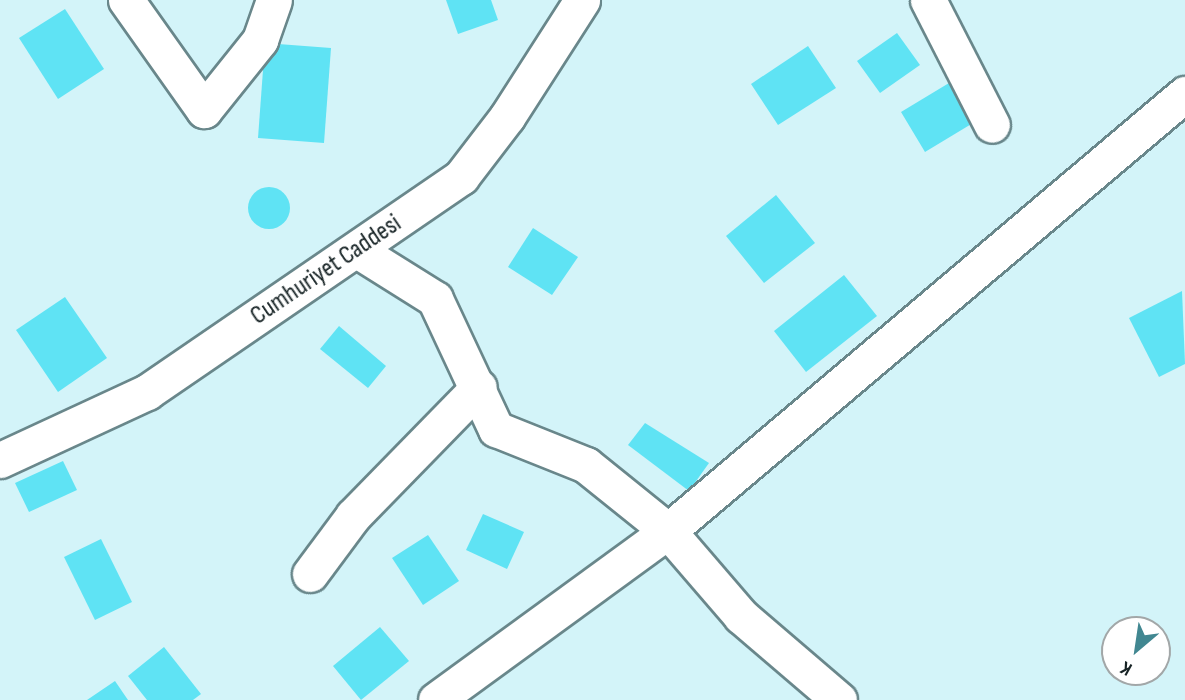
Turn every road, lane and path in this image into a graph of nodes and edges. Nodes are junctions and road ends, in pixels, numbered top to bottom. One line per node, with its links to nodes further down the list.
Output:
1 (126, 0): 2 (street)
2 (274, 0)
3 (930, 1): 6 (street)
4 (582, 2): 7 (street, Cumhuriyet Caddesi)
5 (1185, 94): 10 (street)
6 (992, 125)
7 (357, 250): 8 (street); 9 (street, Cumhuriyet Caddesi)
8 (479, 387): 10 (street); 11 (street)
9 (0, 460)
10 (668, 531): 12 (street); 13 (street)
11 (310, 574)
12 (436, 700)
13 (839, 700)

